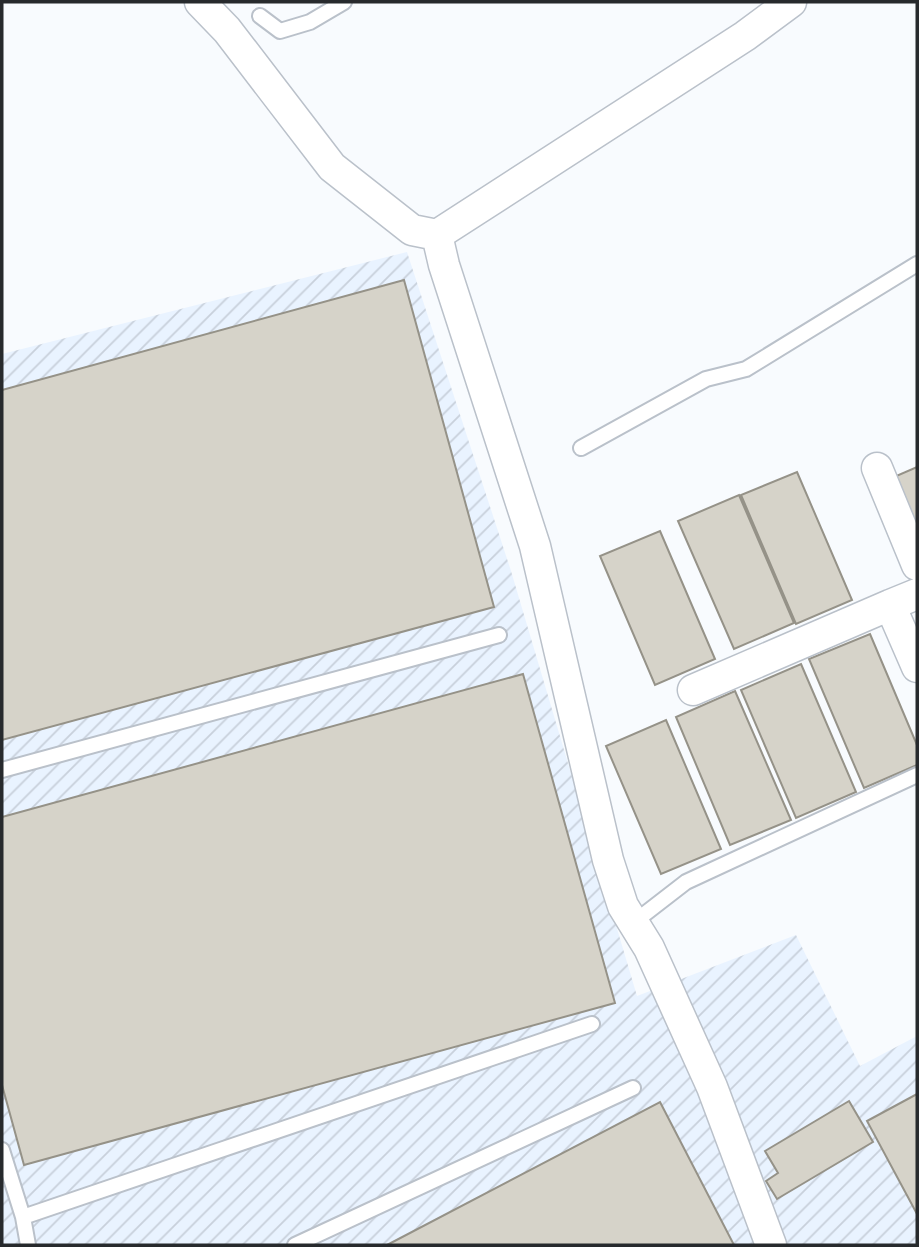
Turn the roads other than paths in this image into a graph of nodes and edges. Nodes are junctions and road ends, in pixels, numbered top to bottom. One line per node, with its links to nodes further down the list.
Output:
1 (200, 2): 5 (street)
2 (344, 2): 4 (lane)
3 (791, 2): 5 (street)
4 (260, 16)
5 (437, 235): 16 (street)
6 (917, 264): 7 (lane)
7 (581, 449)
8 (877, 468): 9 (street)
9 (917, 565)
10 (904, 600): 12 (street); 13 (street)
11 (499, 635): 14 (lane)
12 (917, 667)
13 (693, 690)
14 (2, 770)
15 (917, 775): 16 (lane)
16 (633, 923): 23 (street)
17 (592, 1024): 20 (lane)
18 (633, 1088): 22 (lane)
19 (2, 1150): 20 (lane)
20 (23, 1217): 21 (lane)
21 (28, 1245)
22 (295, 1245)
23 (771, 1245)

